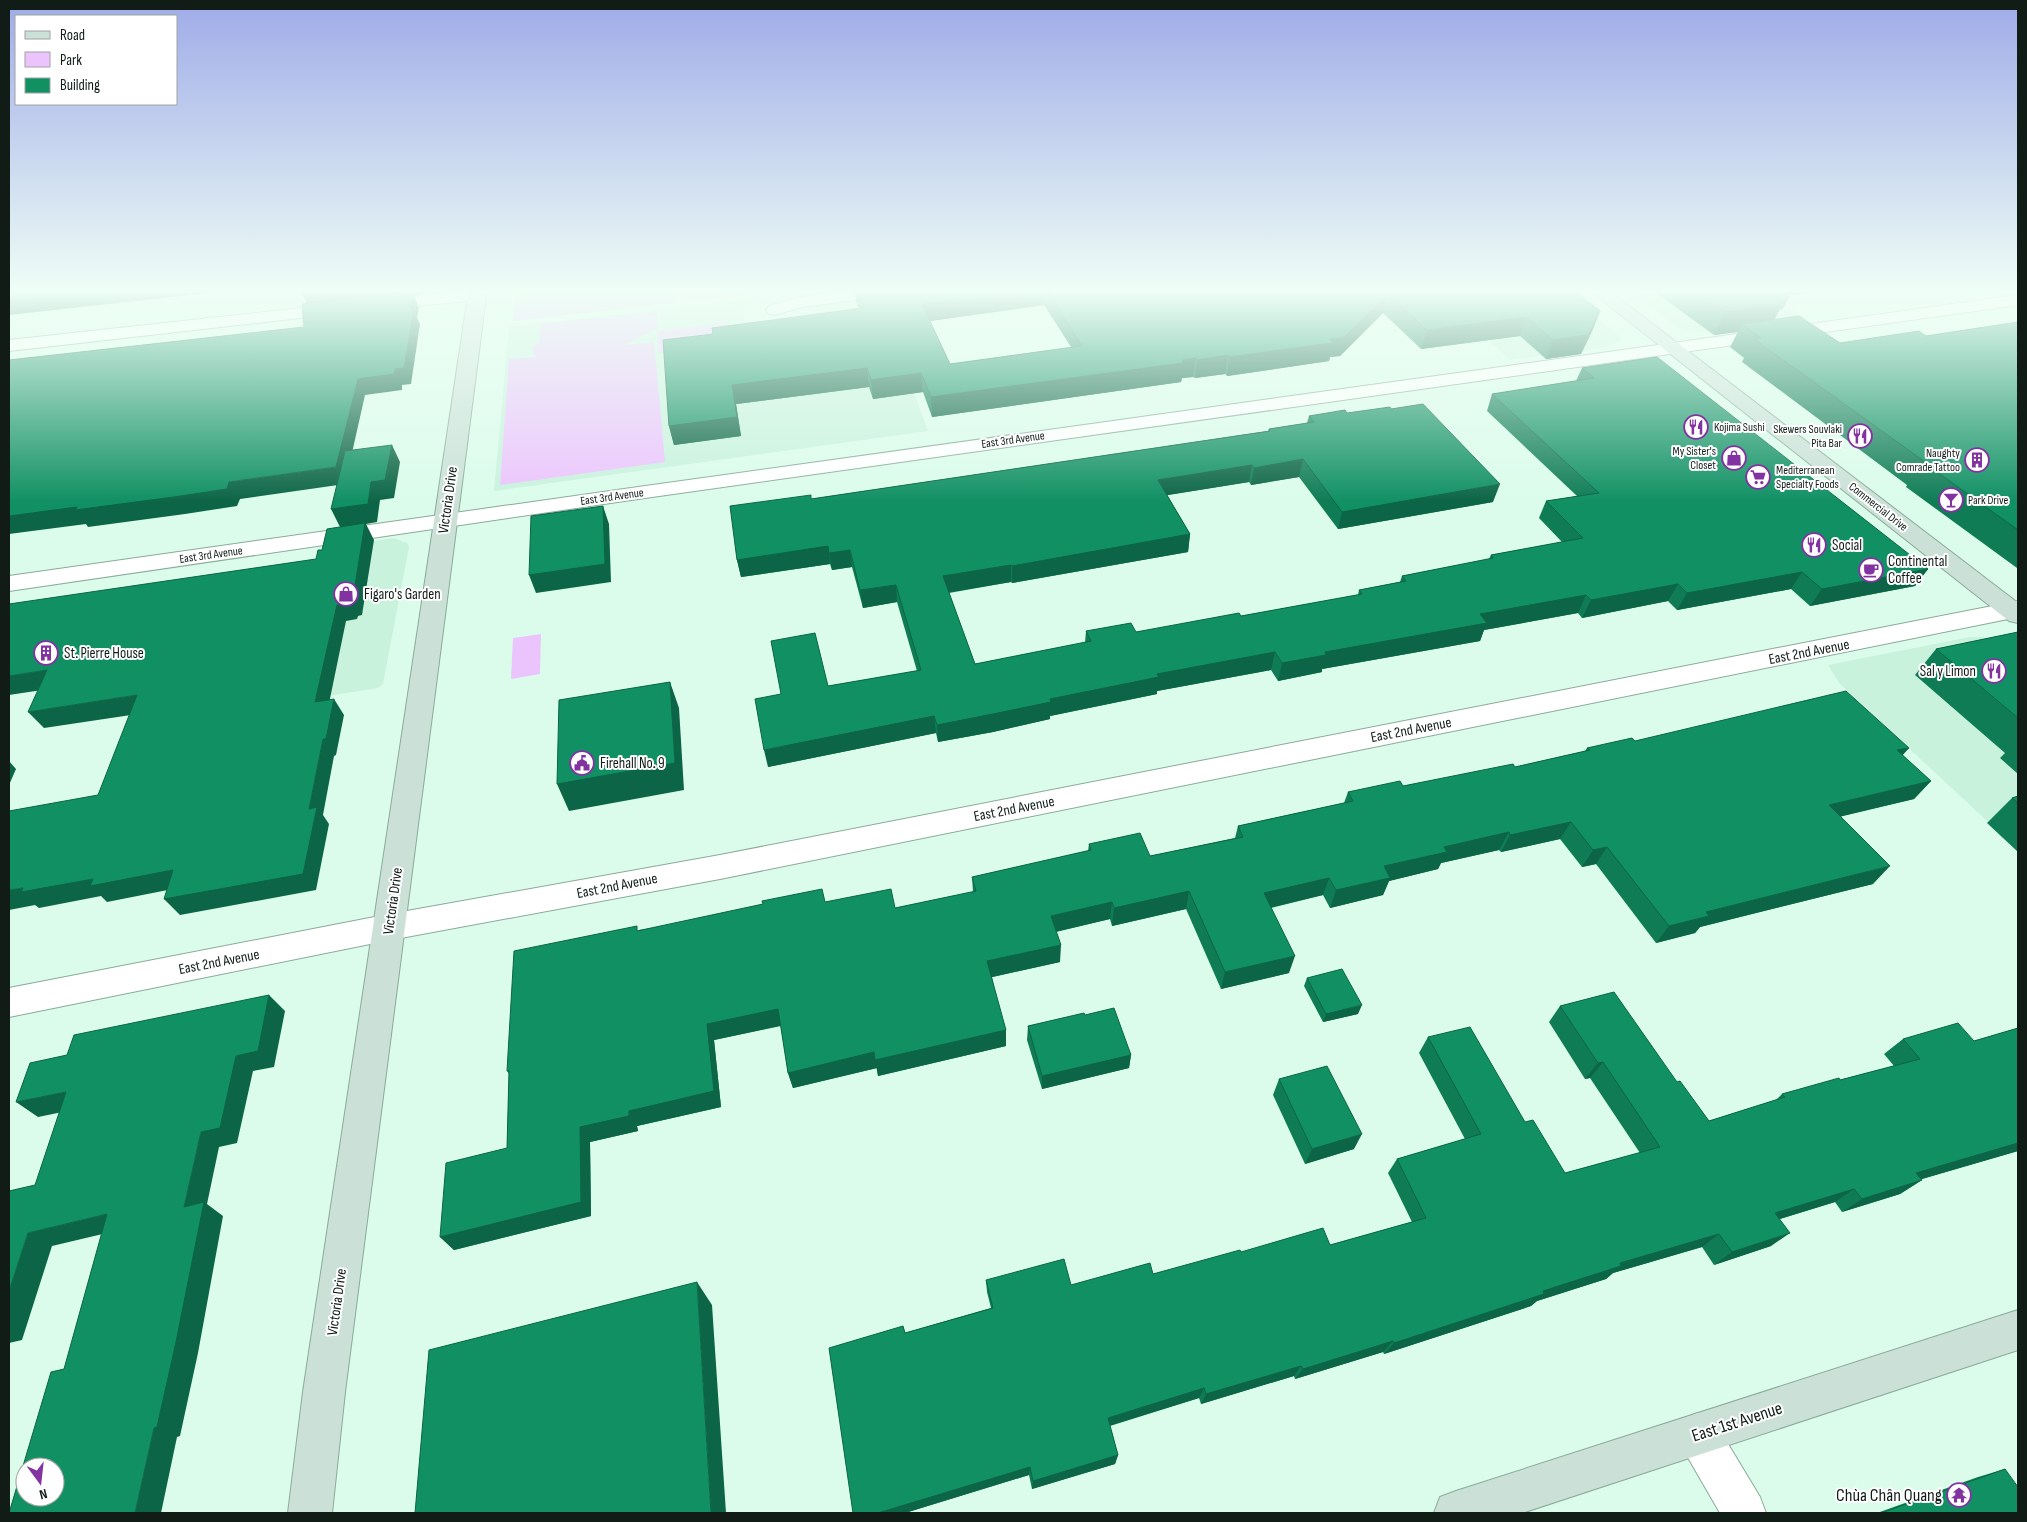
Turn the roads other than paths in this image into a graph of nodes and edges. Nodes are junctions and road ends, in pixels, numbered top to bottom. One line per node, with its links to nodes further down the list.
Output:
1 (468, 360): 4 (street, Victoria Drive)
2 (1587, 360): 4 (street, East 3rd Avenue)
3 (1688, 360): 6 (street, Commercial Drive)
4 (446, 521): 5 (street, East 3rd Avenue); 7 (street, Victoria Drive)
5 (9, 584)
6 (2016, 611): 7 (street, East 2nd Avenue)
7 (390, 928): 8 (street, East 2nd Avenue); 11 (street, Victoria Drive)
8 (9, 1003)
9 (2018, 1330): 10 (street, East 1st Avenue)
10 (1698, 1434): 12 (street, East 1st Avenue); 13 (street)
11 (310, 1513)
12 (1456, 1513)
13 (1744, 1513)

